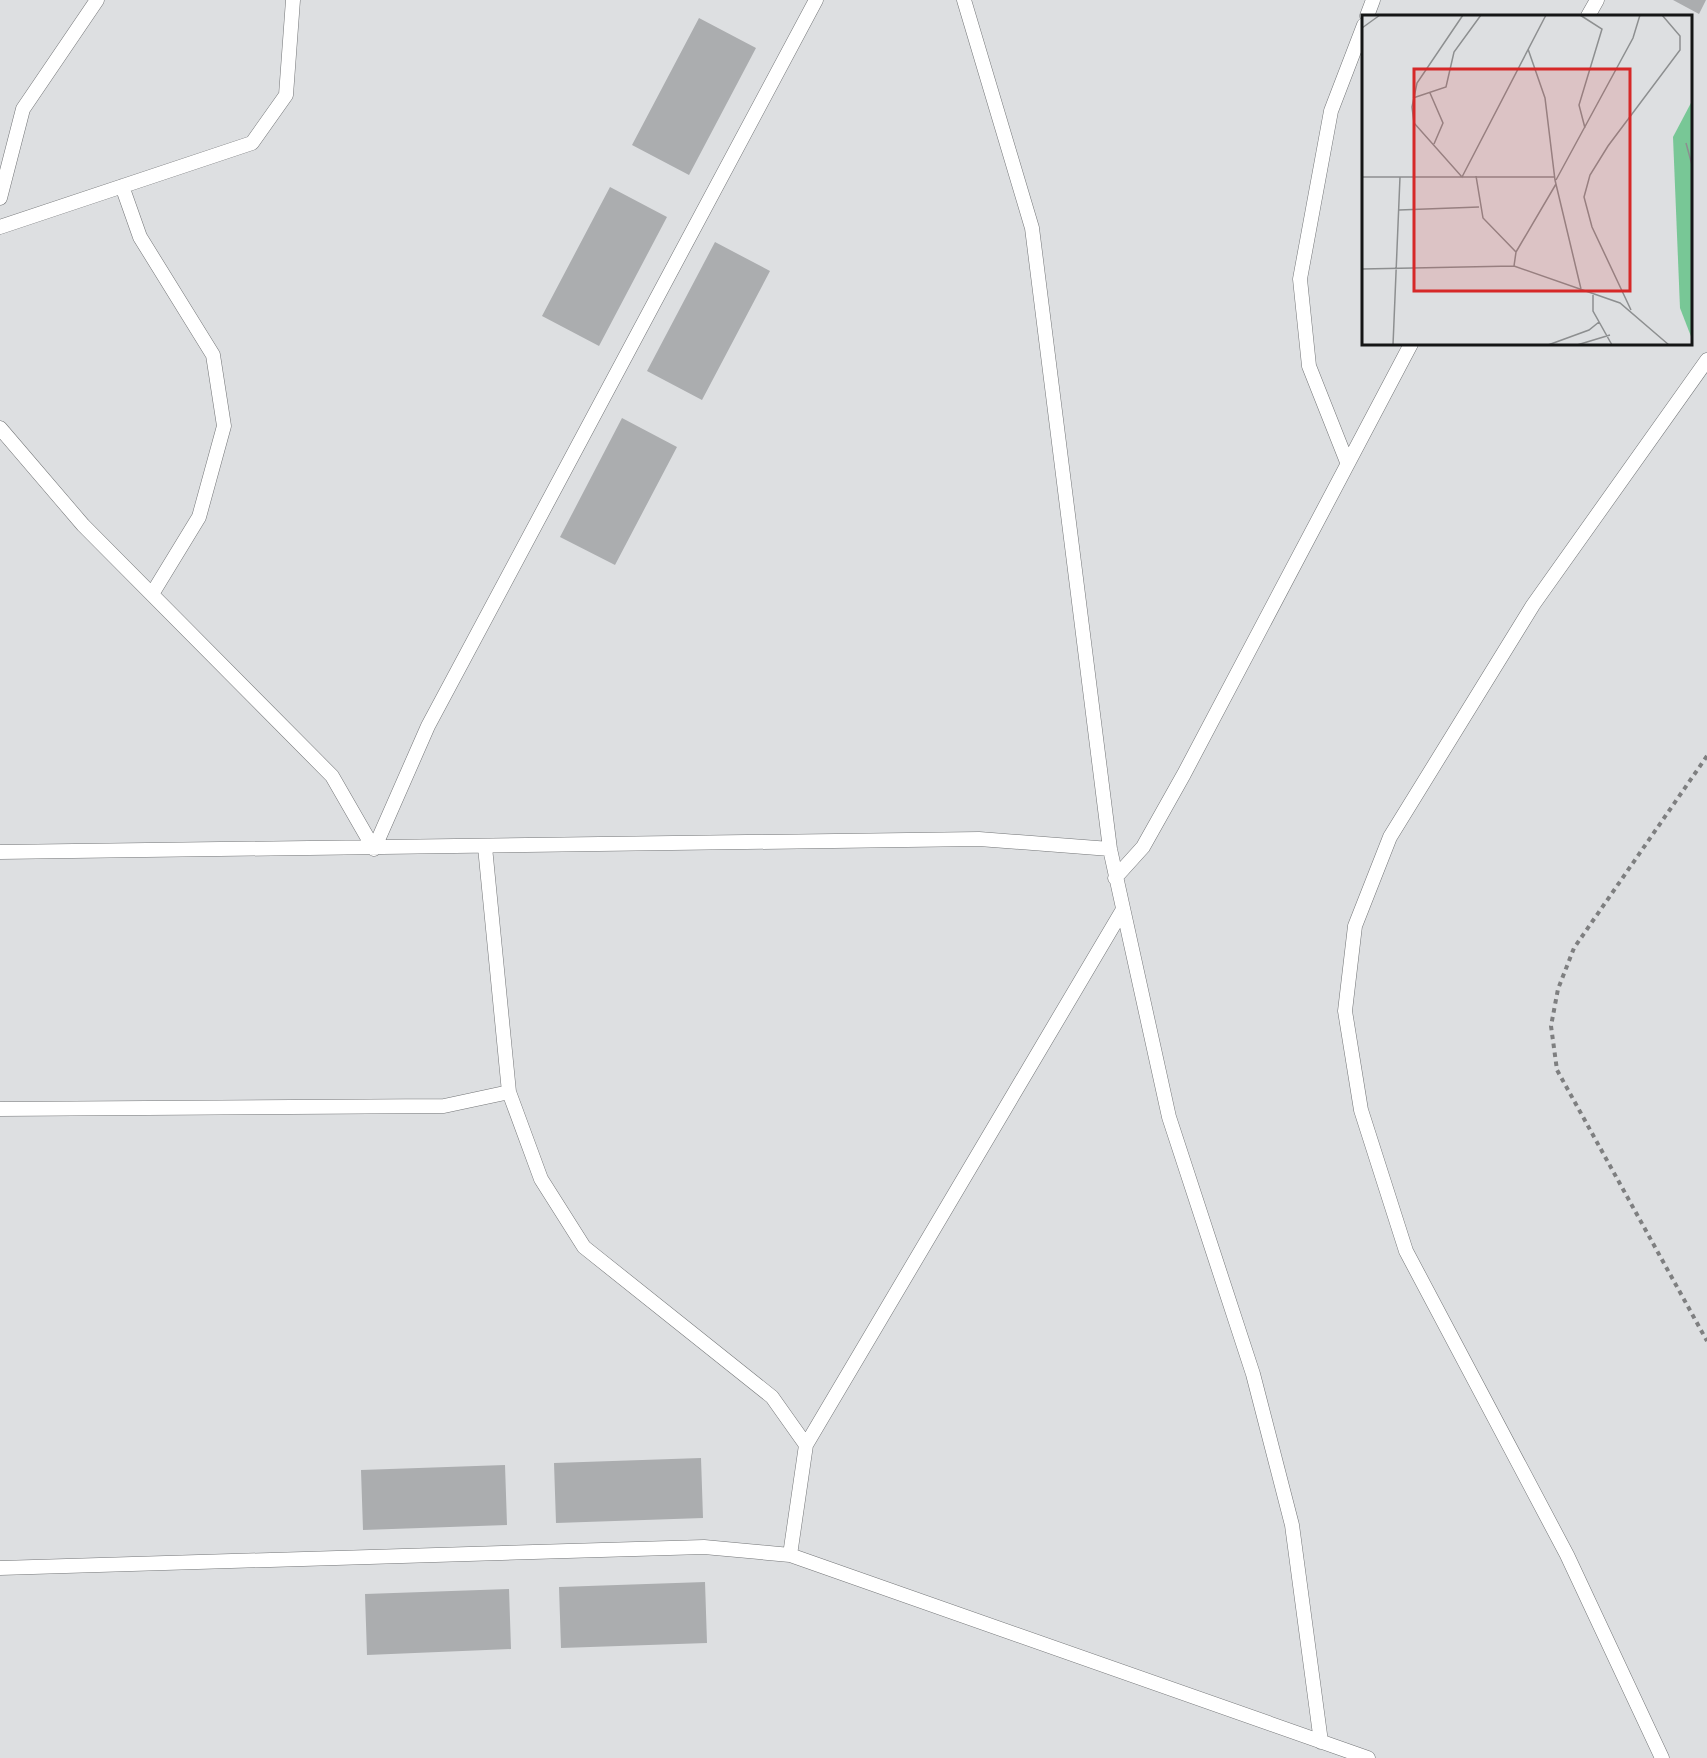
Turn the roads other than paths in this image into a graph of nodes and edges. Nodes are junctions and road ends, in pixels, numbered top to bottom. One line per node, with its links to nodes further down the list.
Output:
1 (97, 0): 11 (lane)
2 (293, 0): 10 (lane)
3 (816, 0): 19 (lane)
4 (964, 0): 20 (lane)
5 (1373, 0): 7 (lane)
6 (1597, 0): 8 (lane)
7 (1367, 15)
8 (1589, 15)
9 (1362, 30): 16 (lane)
10 (122, 186): 12 (lane); 17 (lane)
11 (0, 198)
12 (0, 227)
13 (1410, 345): 16 (lane)
14 (1707, 360): 31 (lane)
15 (0, 428): 17 (lane)
16 (1347, 462): 22 (lane)
17 (152, 594): 19 (lane)
18 (485, 848): 19 (lane); 20 (lane); 24 (lane)
19 (374, 849): 21 (lane)
20 (1110, 849): 22 (lane)
21 (0, 852)
22 (1115, 878): 23 (lane)
23 (1122, 911): 26 (lane); 29 (lane)
24 (509, 1092): 25 (lane); 26 (lane)
25 (0, 1109)
26 (806, 1445): 27 (lane)
27 (790, 1555): 28 (lane); 29 (lane)
28 (0, 1568)
29 (1321, 1742): 30 (lane)
30 (1368, 1758)
31 (1662, 1758)

